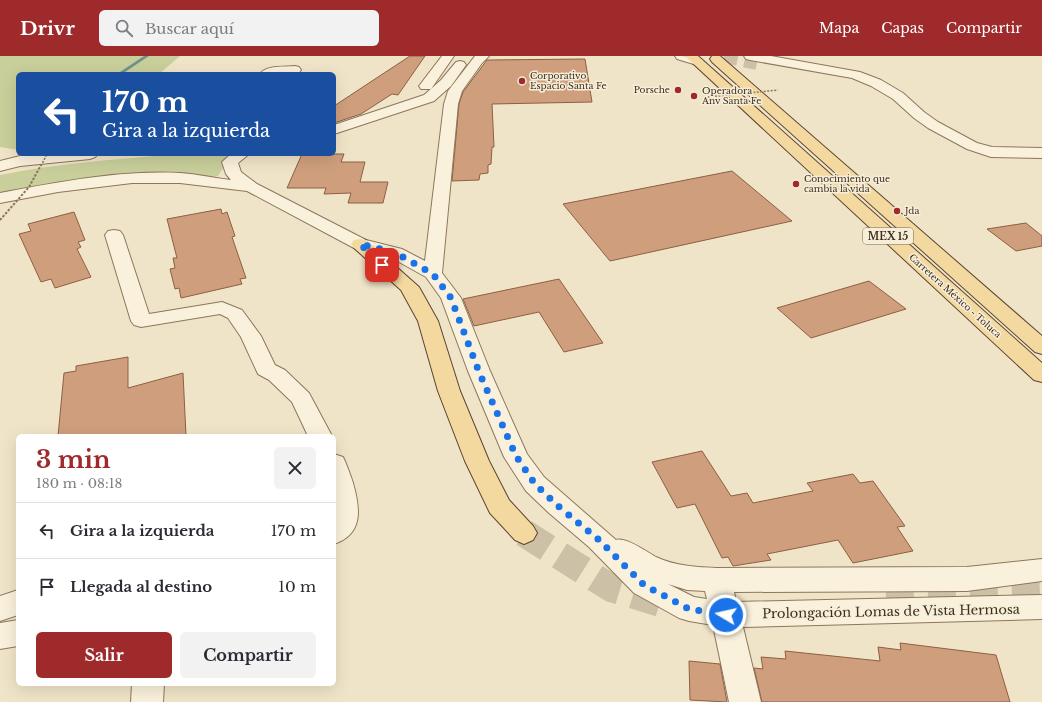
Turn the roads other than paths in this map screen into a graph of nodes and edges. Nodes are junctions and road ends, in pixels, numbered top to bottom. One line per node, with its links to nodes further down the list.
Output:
1 (448, 56): 10 (street)
2 (469, 56): 10 (street)
3 (483, 56): 27 (street)
4 (786, 56): 6 (street)
5 (695, 57): 28 (main road, Carretera México - Toluca / MEX 15); 29 (main road, Carretera México - Toluca / MEX 15)
6 (770, 59): 7 (street); 11 (street)
7 (753, 60): 11 (street)
8 (269, 72): 9 (street)
9 (293, 72)
10 (404, 107): 12 (street)
11 (919, 115): 13 (street)
12 (336, 129)
13 (1042, 153)
14 (0, 155): 17 (street)
15 (70, 156): 17 (street)
16 (238, 156): 21 (street)
17 (20, 161): 18 (street); 19 (street)
18 (0, 166)
19 (0, 180): 22 (street)
20 (58, 187): 21 (street, Prolongación Lomas de Vista Hermosa); 22 (street, Prolongación Lomas de Vista Hermosa); 24 (street)
21 (251, 187): 26 (street, Prolongación Lomas de Vista Hermosa)
22 (19, 195): 23 (street, Prolongación Lomas de Vista Hermosa)
23 (0, 198)
24 (0, 209)
25 (114, 235): 30 (street)
26 (360, 244): 27 (street, Prolongación Lomas de Vista Hermosa); 33 (main road)
27 (433, 274): 34 (street, Prolongación Lomas de Vista Hermosa)
28 (1042, 347)
29 (1042, 375)
30 (319, 434)
31 (336, 470): 32 (street)
32 (336, 530)
33 (524, 533)
34 (598, 539): 36 (street, Prolongación Lomas de Vista Hermosa); 40 (street, Prolongación Lomas de Vista Hermosa)
35 (1042, 570): 36 (street, Prolongación Lomas de Vista Hermosa)
36 (718, 580): 40 (street)
37 (16, 603): 39 (street)
38 (1042, 607): 40 (street, Prolongación Lomas de Vista Hermosa)
39 (0, 609)
40 (726, 615): 45 (street)
41 (16, 633): 42 (street)
42 (0, 636)
43 (148, 686): 44 (street)
44 (148, 702)
45 (744, 702)

